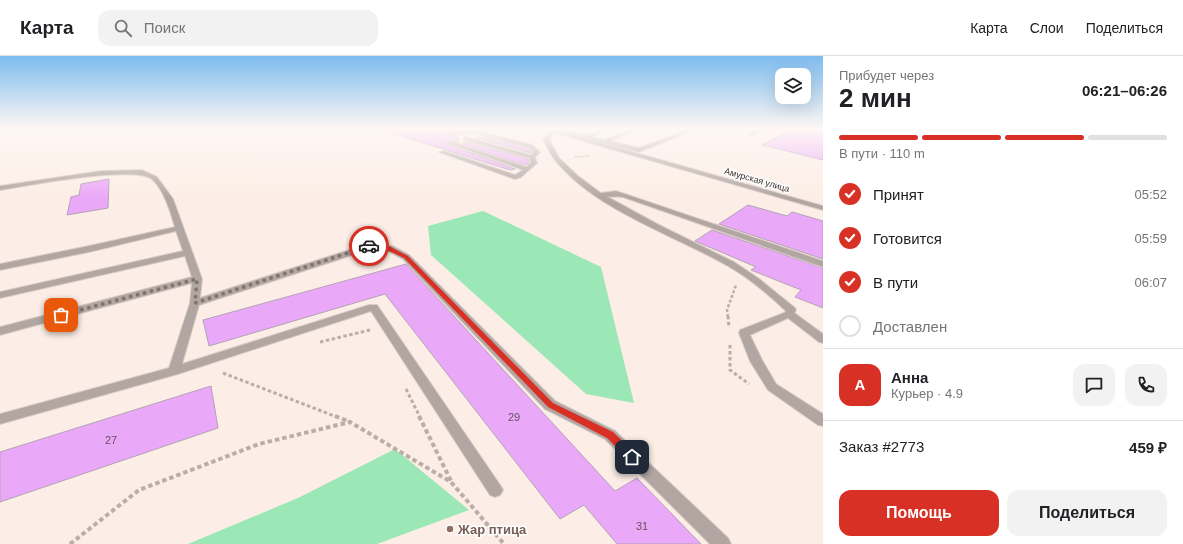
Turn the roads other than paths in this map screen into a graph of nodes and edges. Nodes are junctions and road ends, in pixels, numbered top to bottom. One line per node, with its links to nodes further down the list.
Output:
1 (442, 152): 8 (street)
2 (476, 152): 8 (street)
3 (513, 152): 7 (street)
4 (537, 152): 7 (street)
5 (552, 152): 10 (street)
6 (629, 152): 11 (street, Амурская улица)
7 (532, 157): 8 (street)
8 (527, 169)
9 (0, 188): 12 (street)
10 (601, 195): 14 (street); 19 (street)
11 (823, 208)
12 (179, 228): 13 (street); 15 (street)
13 (188, 253): 16 (street); 17 (street)
14 (823, 264)
15 (0, 267)
16 (197, 279): 18 (street); 20 (street)
17 (0, 295)
18 (195, 303): 22 (street); 26 (street)
19 (789, 314): 21 (street); 24 (street)
20 (0, 331)
21 (823, 339)
22 (174, 371): 23 (street); 25 (street)
23 (0, 419)
24 (823, 421)
25 (494, 490)
26 (722, 544)

